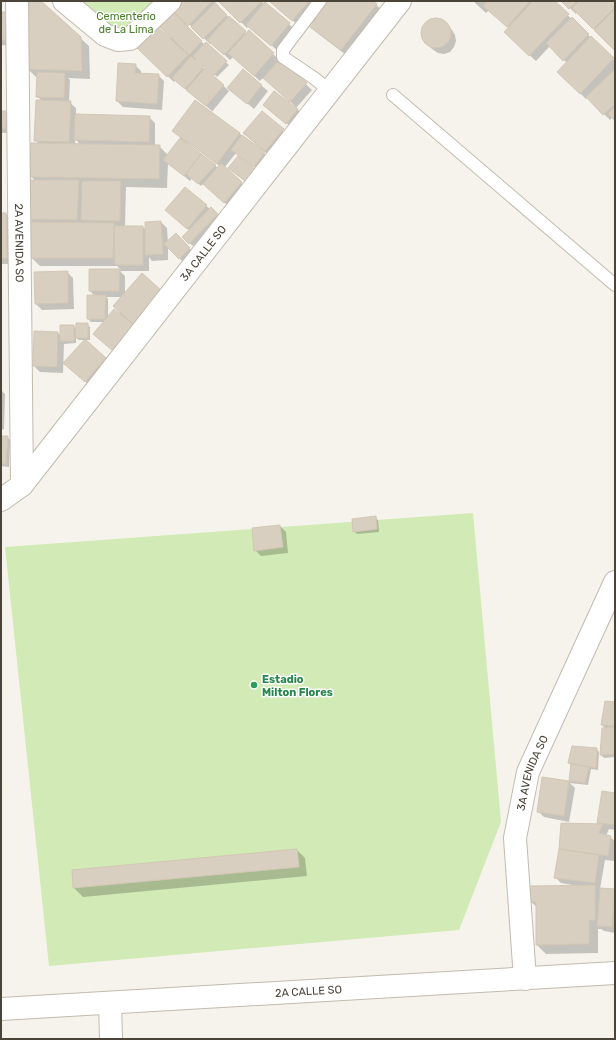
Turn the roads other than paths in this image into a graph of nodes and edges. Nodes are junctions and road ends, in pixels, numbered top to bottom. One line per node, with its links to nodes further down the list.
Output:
1 (17, 1): 9 (street, 2A AVENIDA SO)
2 (64, 1): 3 (street)
3 (170, 1)
4 (320, 1): 6 (lane)
5 (400, 1): 6 (street, 3A CALLE SO)
6 (330, 91): 9 (street, 3A CALLE SO)
7 (393, 95): 8 (lane)
8 (615, 285)
9 (22, 485): 10 (street, 3A CALLE SO)
10 (1, 500)
11 (615, 582): 13 (street, 3A AVENIDA SO)
12 (615, 974): 13 (street, 2A CALLE SO)
13 (525, 979): 14 (street, 2A CALLE SO)
14 (110, 1003): 15 (street, 2A CALLE SO); 16 (street)
15 (1, 1009)
16 (111, 1039)

